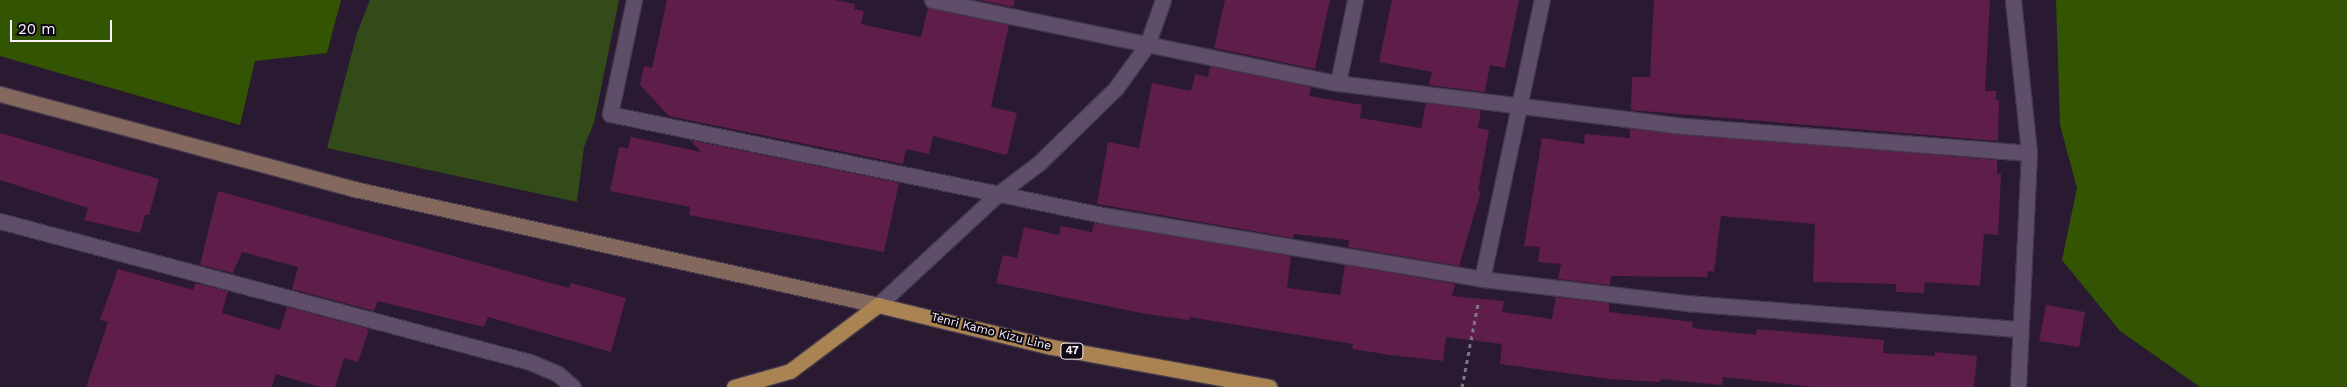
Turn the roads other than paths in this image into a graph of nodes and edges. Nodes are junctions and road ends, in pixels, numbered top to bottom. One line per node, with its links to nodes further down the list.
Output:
1 (634, 0): 13 (street)
2 (932, 0): 7 (street)
3 (1163, 0): 8 (street)
4 (1355, 0): 9 (street)
5 (1542, 0): 11 (street)
6 (2013, 0): 12 (street)
7 (978, 5): 8 (street)
8 (1147, 46): 9 (street); 13 (street)
9 (1338, 82): 11 (street)
10 (0, 94): 16 (street)
11 (1518, 107): 12 (street); 15 (street)
12 (2029, 153): 17 (street)
13 (998, 194): 15 (street); 16 (street)
14 (0, 220): 18 (street)
15 (1482, 279): 17 (street)
16 (878, 305): 19 (main road); 20 (main road, Tenri Kamo Kizu Line / 47)
17 (2020, 329): 21 (street)
18 (573, 387)
19 (734, 387)
20 (1269, 387)
21 (2018, 387)

